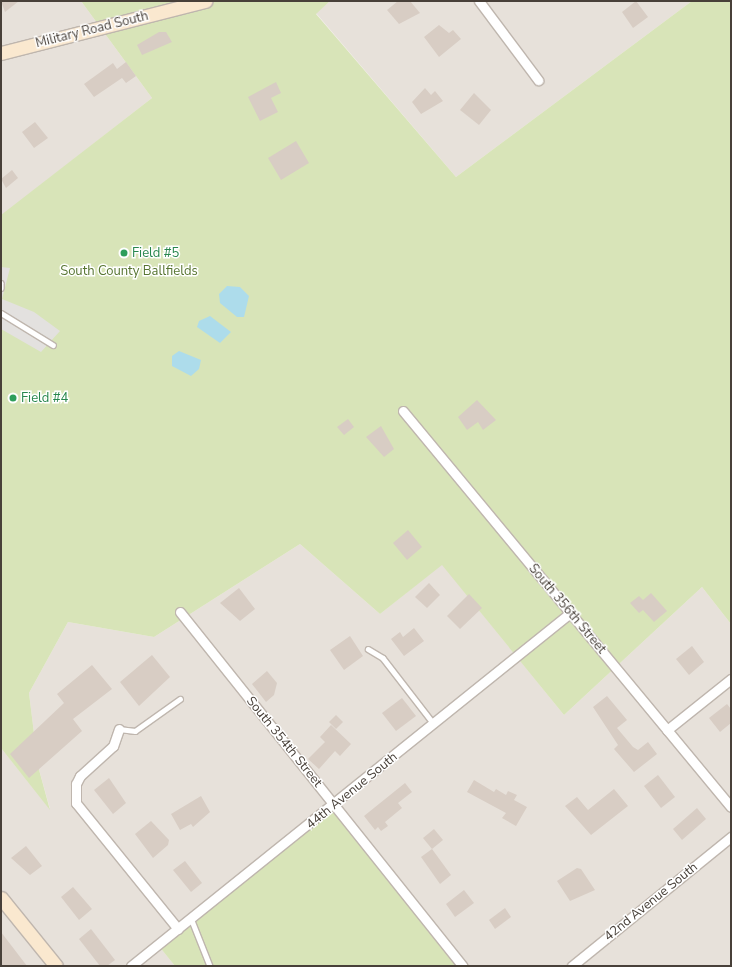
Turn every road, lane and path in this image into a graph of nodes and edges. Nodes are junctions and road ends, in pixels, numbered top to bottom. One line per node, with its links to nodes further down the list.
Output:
1 (205, 1): 3 (main road, Military Road South)
2 (479, 1): 4 (street)
3 (1, 53)
4 (538, 80)
5 (1, 283): 6 (lane)
6 (1, 288)
7 (1, 314): 8 (lane)
8 (53, 345)
9 (403, 411): 11 (street, South 356th Street)
10 (180, 612): 18 (street, South 354th Street)
11 (570, 613): 15 (street, 44th Avenue South); 17 (street, South 356th Street)
12 (368, 649): 15 (lane)
13 (731, 679): 17 (street)
14 (180, 699): 16 (lane)
15 (434, 724): 18 (street, 44th Avenue South)
16 (119, 729): 23 (street)
17 (667, 730): 19 (street, South 356th Street)
18 (335, 805): 22 (street, 44th Avenue South); 27 (street, South 354th Street)
19 (731, 807)
20 (731, 837): 28 (street, 42nd Avenue South)
21 (1, 898): 24 (main road)
22 (191, 918): 23 (street, 44th Avenue South); 26 (lane)
23 (178, 929): 25 (street, 44th Avenue South)
24 (56, 966)
25 (131, 966)
26 (210, 966)
27 (463, 966)
28 (572, 966)

